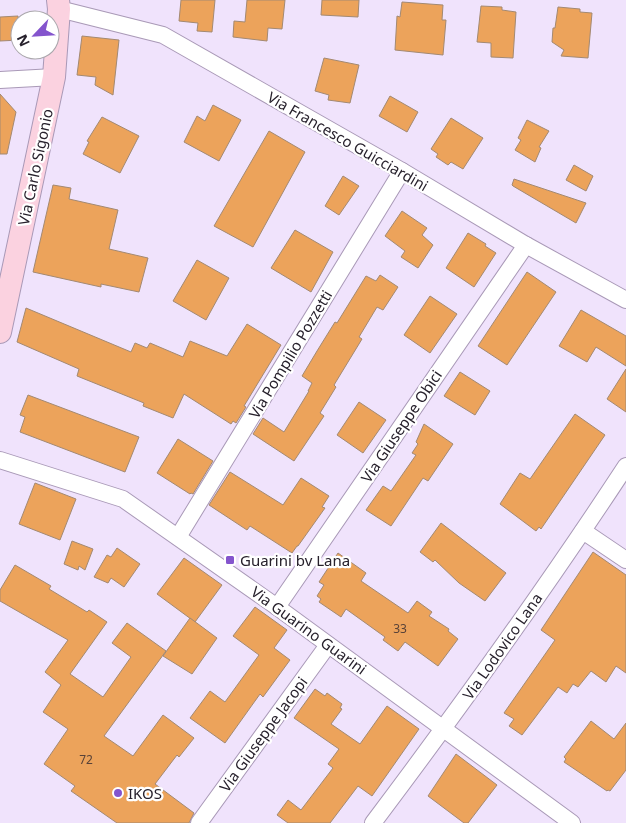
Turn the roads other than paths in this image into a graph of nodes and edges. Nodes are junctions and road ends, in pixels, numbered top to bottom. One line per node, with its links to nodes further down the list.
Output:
1 (59, 4): 2 (street, Via Carlo Sigonio); 4 (street, Via Francesco Guicciardini)
2 (54, 77): 3 (street); 7 (street, Via Carlo Sigonio)
3 (0, 80)
4 (402, 171): 5 (street, Via Francesco Guicciardini); 11 (street, Via Pompilio Pozzetti)
5 (526, 244): 6 (street, Via Francesco Guicciardini); 13 (street, Via Giuseppe Obici)
6 (626, 300)
7 (0, 332)
8 (0, 460): 11 (street, Via Guarino Guarini)
9 (626, 466): 10 (street, Via Lodovico Lana)
10 (583, 531): 12 (street); 15 (street, Via Lodovico Lana)
11 (178, 537): 13 (street, Via Guarino Guarini)
12 (626, 560)
13 (277, 607): 14 (street, Via Guarino Guarini)
14 (328, 645): 15 (street, Via Guarino Guarini); 16 (street, Via Giuseppe Jacopi)
15 (444, 728): 17 (street, Via Lodovico Lana); 18 (street, Via Guarino Guarini)
16 (198, 823)
17 (373, 823)
18 (572, 823)

